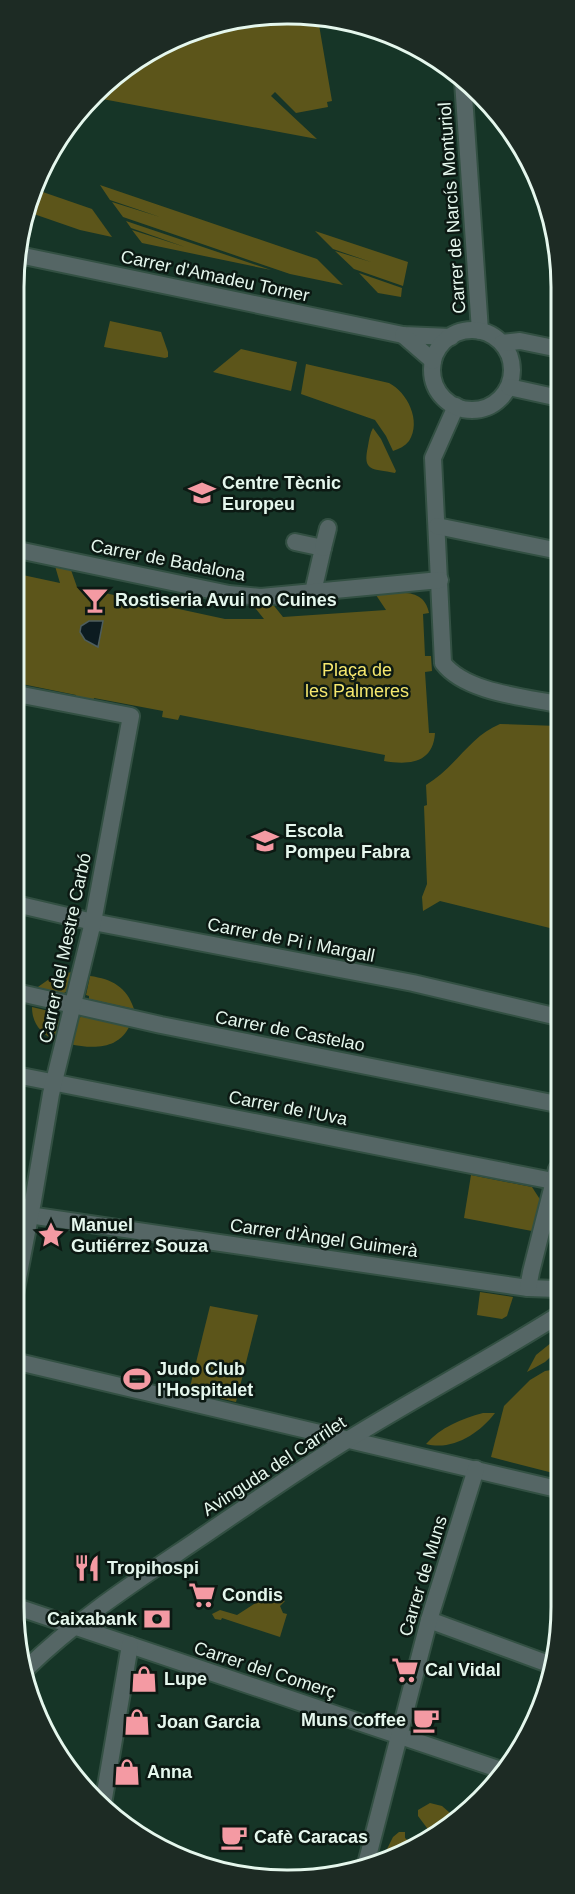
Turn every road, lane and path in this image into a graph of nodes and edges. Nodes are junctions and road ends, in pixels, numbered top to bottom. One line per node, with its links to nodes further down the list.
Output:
1 (464, 92): 3 (street, Carrer de Narcís Monturiol)
2 (26, 256): 4 (street, Carrer d'Amadeu Torner)
3 (480, 331): 5 (street); 6 (street)
4 (403, 335): 5 (street, Carrer d'Amadeu Torner); 8 (street, Carrer d'Amadeu Torner)
5 (451, 337): 8 (street)
6 (502, 343): 7 (street); 9 (street)
7 (551, 347)
8 (434, 361): 11 (street)
9 (509, 387): 10 (street); 11 (street)
10 (551, 396)
11 (456, 406): 12 (street)
12 (437, 526): 16 (street); 18 (street)
13 (328, 528): 15 (street)
14 (295, 542): 15 (street)
15 (324, 548): 19 (street)
16 (551, 549)
17 (24, 551): 19 (street, Carrer de Badalona)
18 (440, 580): 19 (street, Carrer de Badalona); 21 (street)
19 (313, 592)
20 (24, 695): 23 (street, Carrer del Mestre Carbó)
21 (551, 702)
22 (24, 906): 23 (street, Carrer de Pi i Margall)
23 (93, 922): 25 (street, Carrer del Mestre Carbó); 26 (street, Carrer de Pi i Margall)
24 (24, 994): 25 (street, Carrer de Castelao)
25 (73, 1005): 28 (street, Carrer del Mestre Carbó); 29 (street, Carrer de Castelao)
26 (551, 1015)
27 (24, 1077): 28 (street, Carrer de l'Uva)
28 (54, 1082): 30 (street, Carrer de l'Uva); 32 (street, Carrer del Mestre Carbó)
29 (551, 1103)
30 (551, 1174)
31 (551, 1192): 34 (street)
32 (24, 1211)
33 (24, 1215): 34 (street, Carrer d'Àngel Guimerà)
34 (528, 1288): 35 (street, Carrer d'Àngel Guimerà)
35 (551, 1289)
36 (551, 1320): 38 (street, Avinguda del Carrilet)
37 (24, 1363): 38 (street)
38 (348, 1439): 39 (street); 43 (street, Avinguda del Carrilet)
39 (476, 1469): 40 (street); 42 (street, Carrer de Muns)
40 (551, 1488)
41 (24, 1609): 43 (street, Carrer del Comerç)
42 (429, 1620): 45 (street); 47 (street, Carrer de Muns)
43 (74, 1626): 44 (street, Carrer del Comerç); 46 (street, Avinguda del Carrilet)
44 (130, 1645): 47 (street, Carrer del Comerç); 49 (street)
45 (545, 1663)
46 (31, 1665)
47 (399, 1735): 48 (street, Carrer del Comerç); 50 (street, Carrer de Muns)
48 (497, 1768)
49 (104, 1796)
50 (368, 1857)

